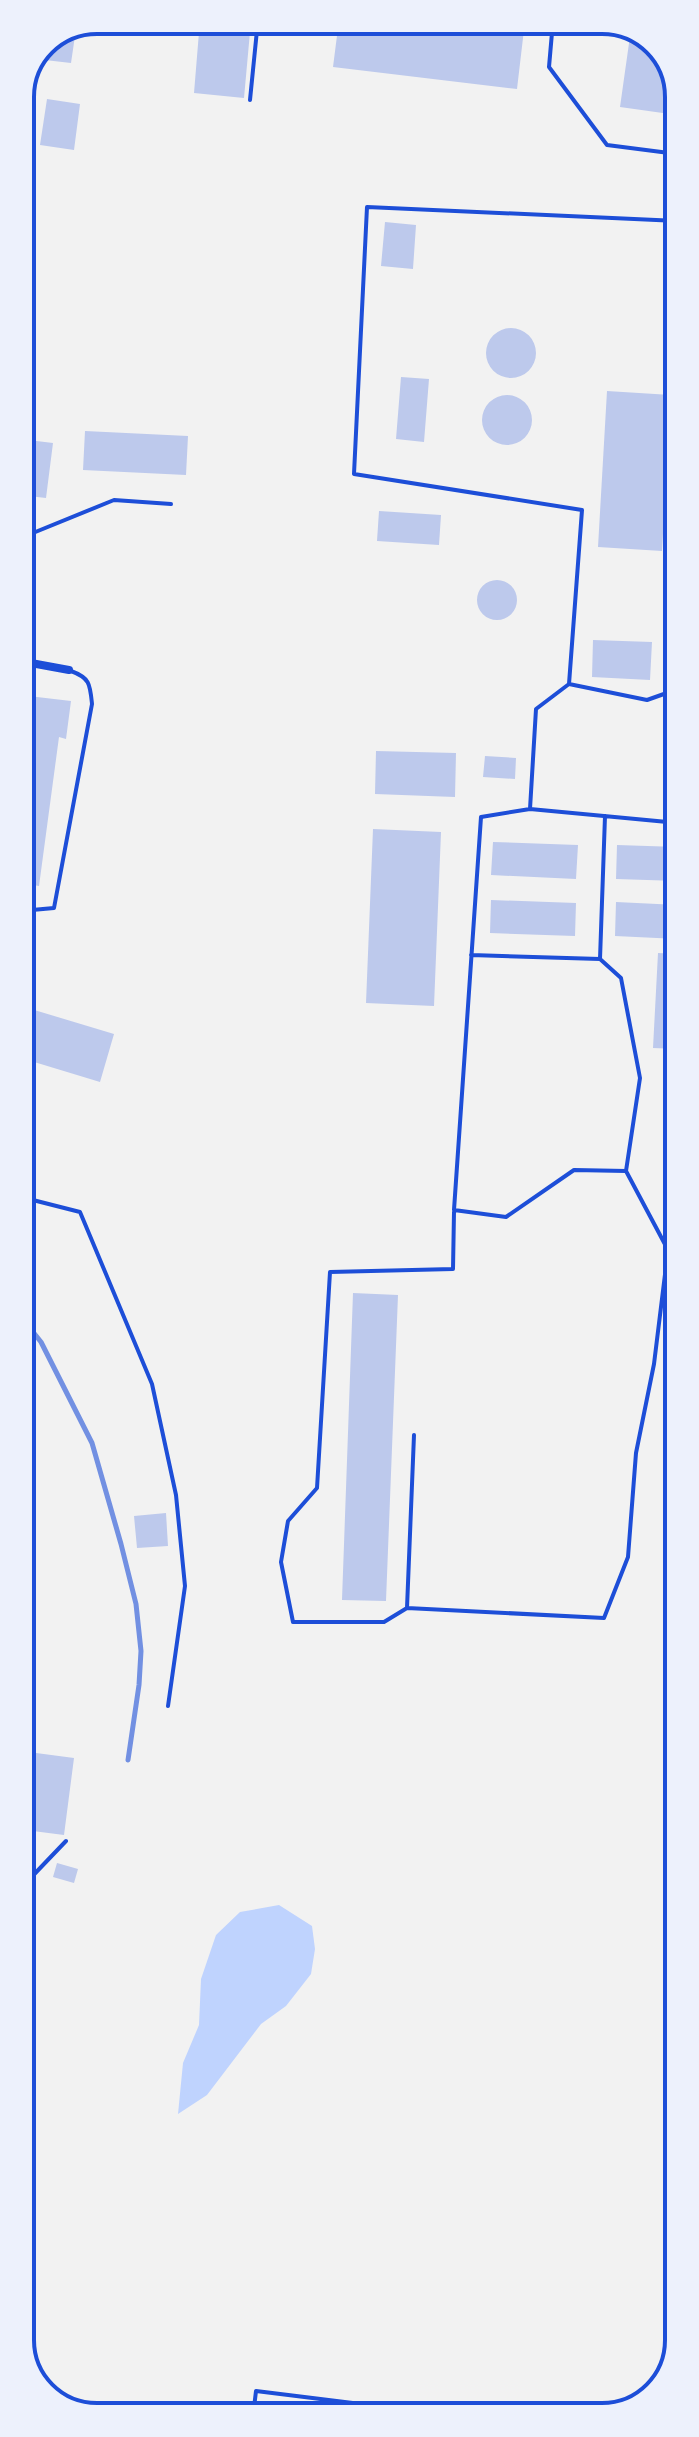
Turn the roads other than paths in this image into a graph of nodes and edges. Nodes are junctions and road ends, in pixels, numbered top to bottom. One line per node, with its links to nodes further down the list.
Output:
1 (257, 34): 3 (lane)
2 (552, 34): 4 (lane)
3 (250, 100)
4 (665, 152)
5 (665, 220): 10 (lane)
6 (171, 504): 7 (lane)
7 (34, 533)
8 (34, 664): 9 (street)
9 (69, 670): 15 (lane)
10 (569, 684): 11 (lane); 12 (lane)
11 (665, 694)
12 (530, 809): 13 (lane); 16 (lane)
13 (605, 816): 14 (lane); 17 (lane)
14 (665, 822)
15 (34, 910)
16 (471, 955): 17 (lane); 20 (lane)
17 (600, 959): 18 (lane)
18 (626, 1171): 20 (lane); 21 (lane)
19 (34, 1200): 25 (lane)
20 (454, 1210): 24 (lane)
21 (665, 1244)
22 (665, 1274): 24 (lane)
23 (414, 1435): 24 (lane)
24 (407, 1608)
25 (168, 1706)
26 (66, 1841): 27 (lane)
27 (34, 1874)
28 (255, 2403): 29 (lane)
29 (353, 2403)

